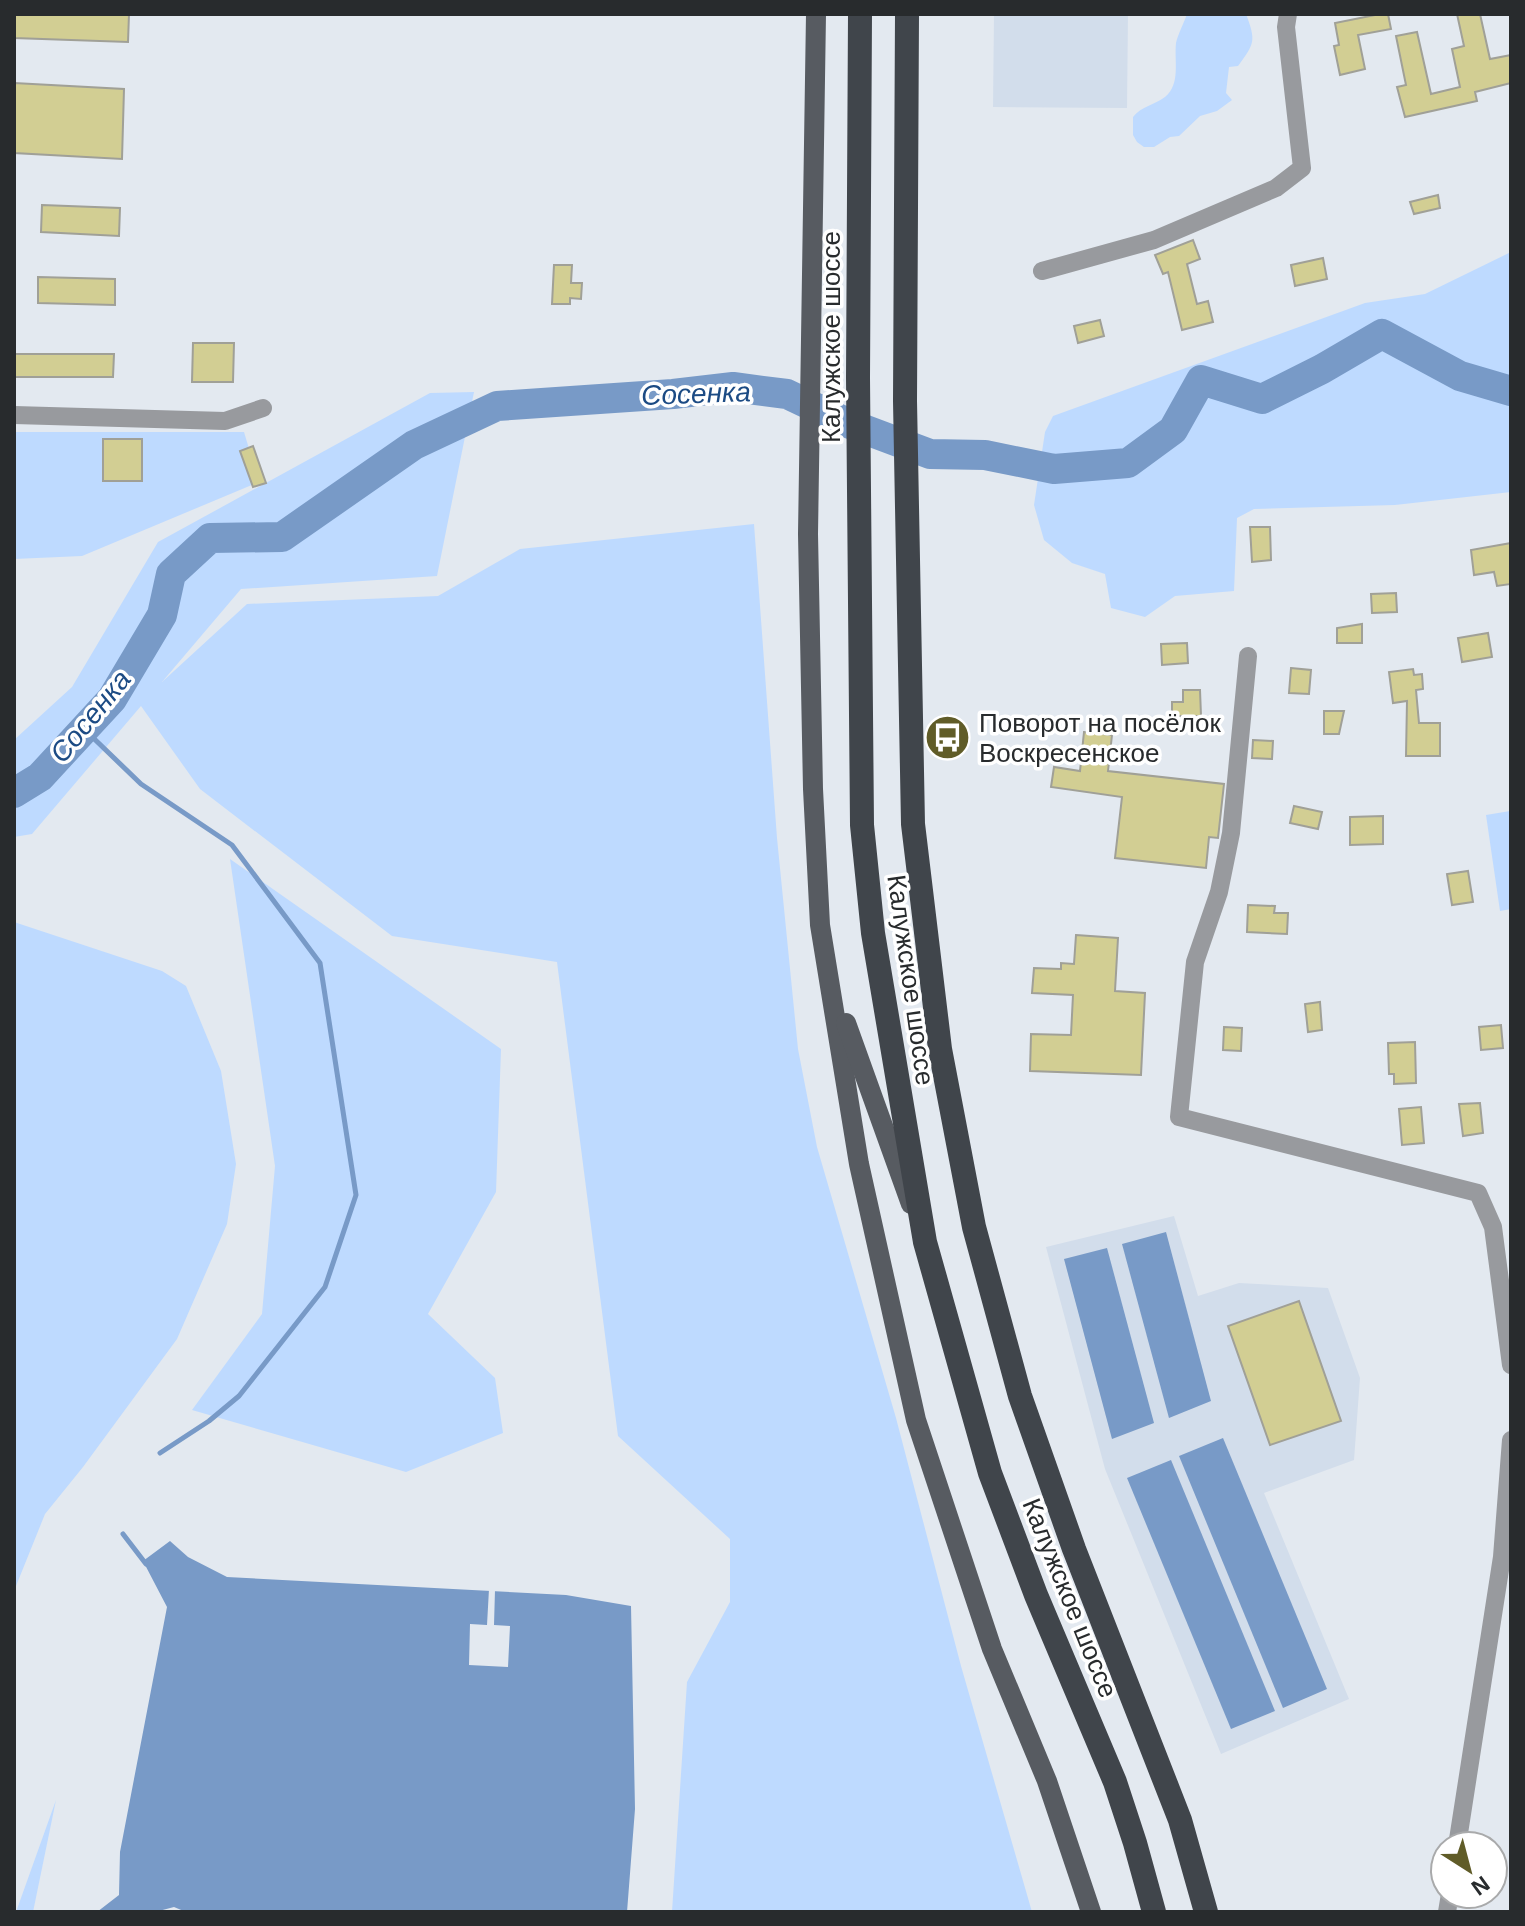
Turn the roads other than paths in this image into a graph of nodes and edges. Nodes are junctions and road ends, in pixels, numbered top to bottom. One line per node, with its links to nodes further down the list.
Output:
1 (816, 14): 9 (main road)
2 (860, 14): 10 (highway, Калужское шоссе)
3 (907, 14): 17 (highway, Калужское шоссе)
4 (1288, 14): 5 (street)
5 (1042, 271)
6 (263, 408): 7 (street)
7 (14, 415)
8 (1248, 656): 11 (street)
9 (828, 970): 10 (main road); 15 (main road)
10 (925, 1242): 16 (highway, Калужское шоссе)
11 (1511, 1365)
12 (1511, 1440): 13 (street)
13 (1507, 1557): 14 (street)
14 (1460, 1830)
15 (1091, 1912)
16 (1154, 1912)
17 (1206, 1912)

